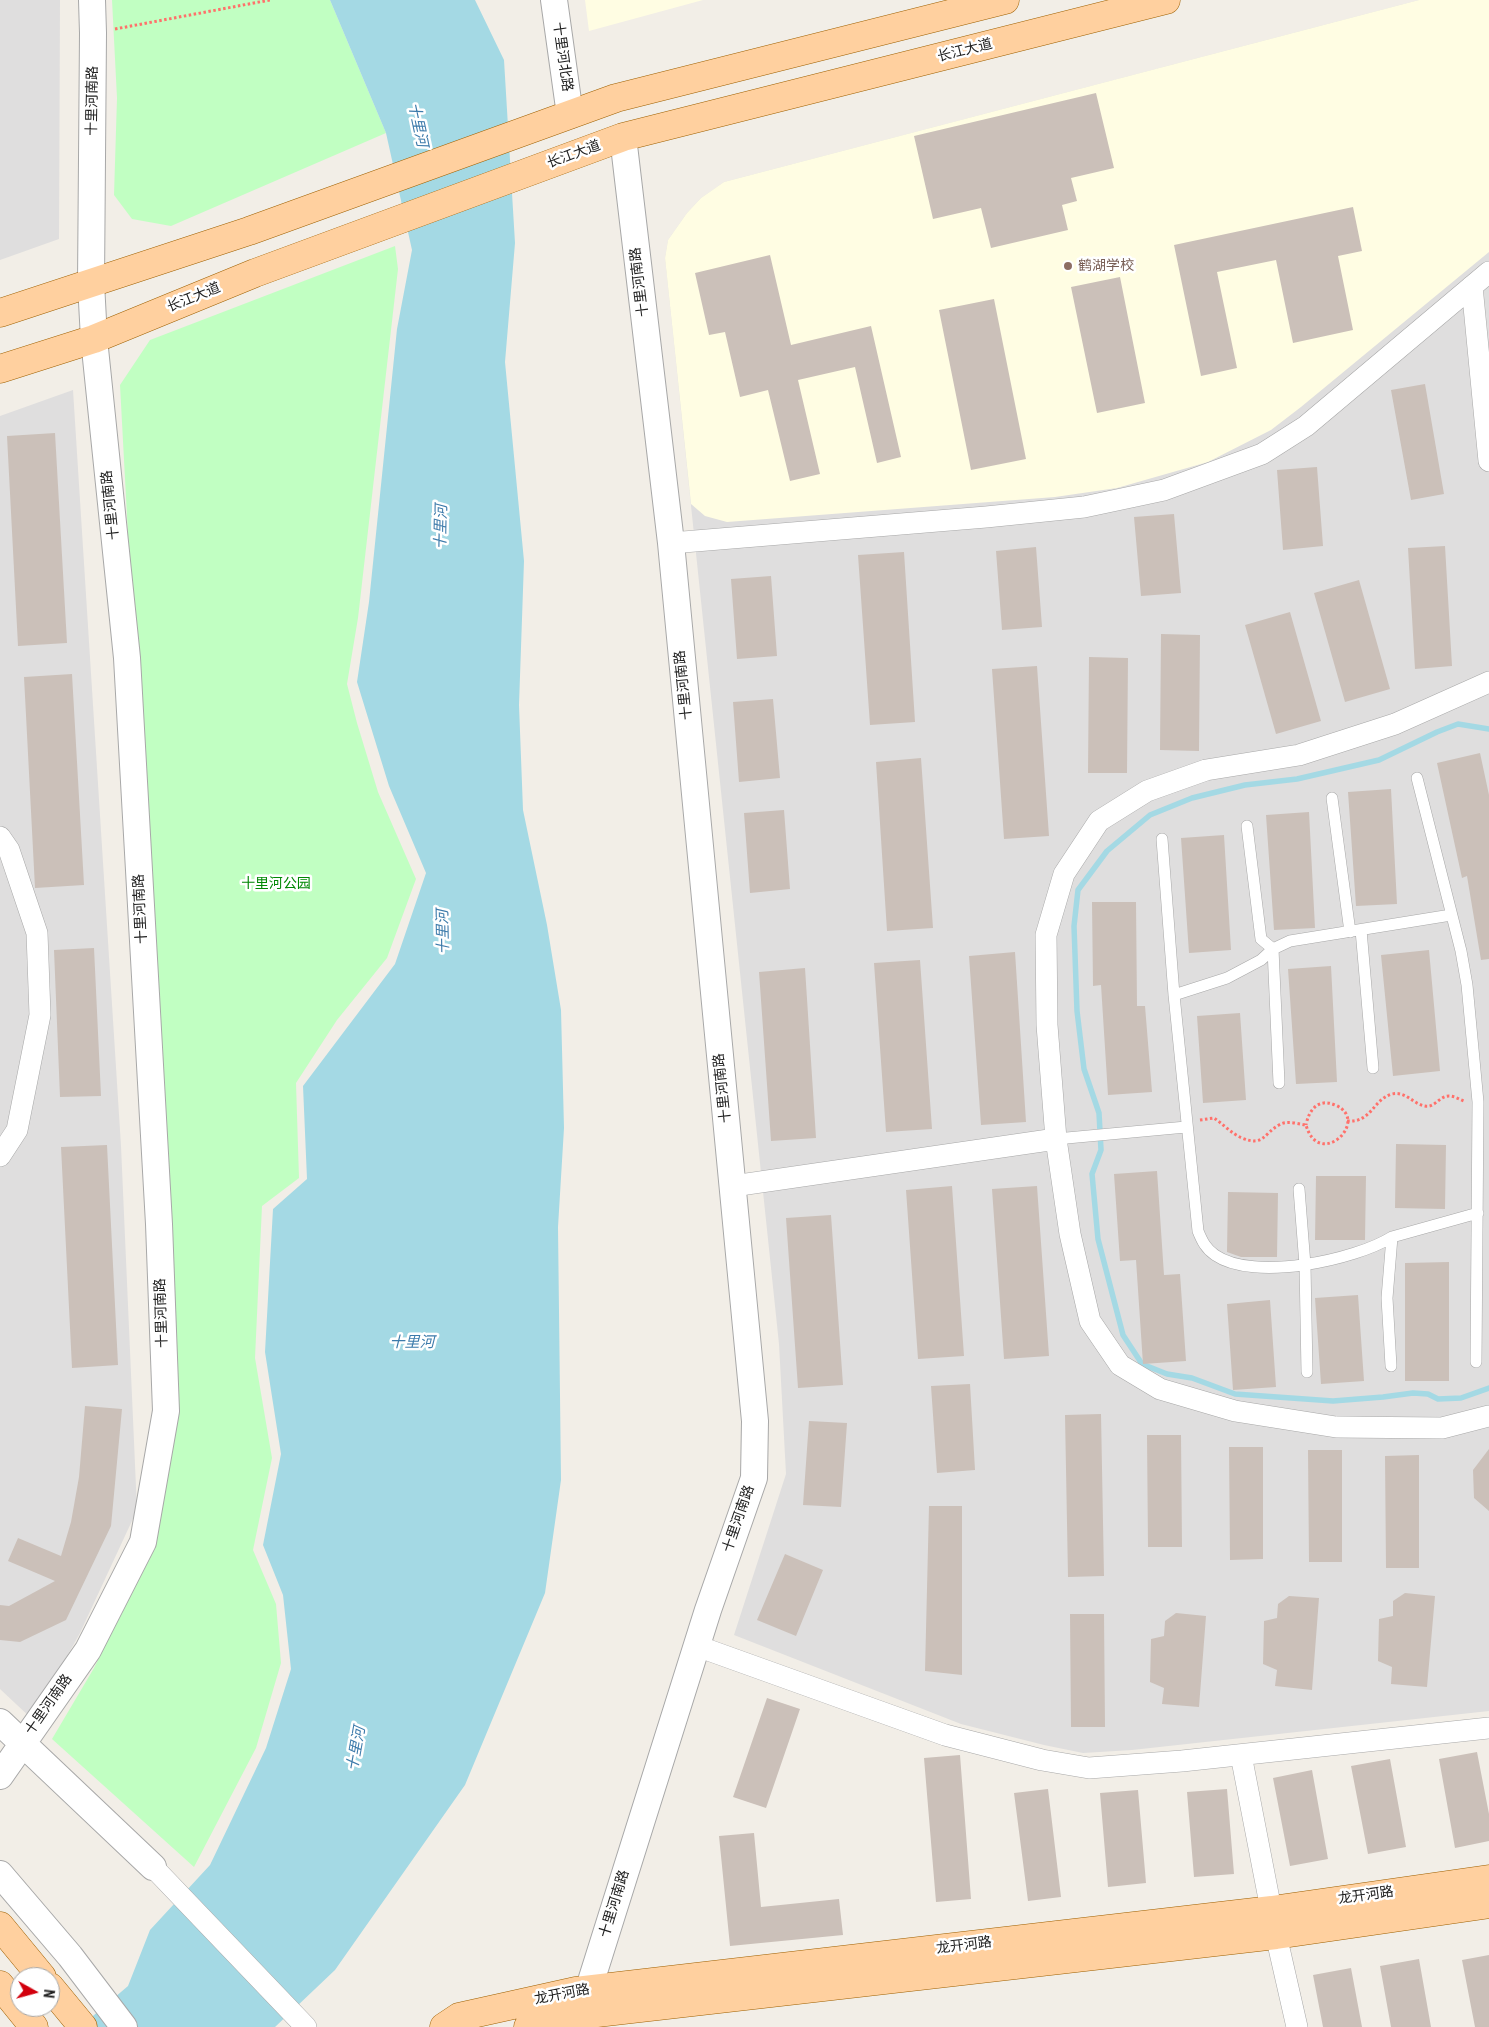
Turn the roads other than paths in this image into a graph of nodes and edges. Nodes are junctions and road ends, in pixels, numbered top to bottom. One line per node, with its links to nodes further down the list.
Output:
1 (92, 0): 8 (street, 十里河南路)
2 (554, 0): 5 (street, 十里河北路)
3 (1005, 0): 5 (main road)
4 (1166, 0): 6 (main road, 长江大道)
5 (570, 114): 8 (main road)
6 (623, 137): 11 (main road, 长江大道); 14 (street, 十里河南路)
7 (1489, 272): 9 (street)
8 (90, 283): 10 (main road); 11 (street, 十里河南路)
9 (1472, 286): 13 (street); 14 (street)
10 (0, 313)
11 (94, 339): 12 (main road, 长江大道); 43 (street, 十里河南路)
12 (0, 369)
13 (1489, 460)
14 (670, 543): 31 (street, 十里河南路)
15 (1489, 682): 29 (street)
16 (1417, 778): 21 (lane)
17 (1332, 798): 22 (lane)
18 (1247, 826): 23 (lane)
19 (0, 837): 30 (street)
20 (1162, 839): 24 (lane)
21 (1452, 915): 22 (lane); 27 (lane)
22 (1356, 931): 23 (lane); 25 (lane)
23 (1272, 949): 24 (lane); 26 (lane)
24 (1174, 995): 28 (lane)
25 (1373, 1068)
26 (1280, 1082)
27 (1484, 1102): 33 (lane)
28 (1186, 1128): 29 (lane); 35 (lane)
29 (1056, 1139): 31 (street); 39 (street)
30 (0, 1156)
31 (732, 1186): 40 (street, 十里河南路)
32 (1299, 1189): 35 (lane)
33 (1478, 1213): 34 (lane); 36 (lane)
34 (1392, 1237): 35 (lane); 37 (lane)
35 (1305, 1265): 38 (lane)
36 (1476, 1362)
37 (1391, 1366)
38 (1307, 1372)
39 (1489, 1416)
40 (697, 1646): 44 (street); 53 (street, 十里河南路)
41 (0, 1722): 43 (street)
42 (1489, 1728): 44 (street)
43 (23, 1743): 45 (street, 十里河南路); 46 (street)
44 (1241, 1755): 50 (street)
45 (0, 1776)
46 (153, 1867): 57 (street)
47 (0, 1874): 60 (street)
48 (1489, 1879): 50 (main road, 龙开河路)
49 (1489, 1904): 50 (main road, 龙开河路)
50 (1274, 1922): 53 (main road, 龙开河路); 56 (main road, 龙开河路); 63 (street)
51 (0, 1926): 52 (main road)
52 (33, 1967)
53 (588, 1989): 56 (street, 十里河南路); 61 (main road, 龙开河路)
54 (6, 1993): 58 (main road)
55 (60, 1999): 59 (main road)
56 (580, 2015): 62 (main road, 龙开河路)
57 (305, 2026)
58 (34, 2027)
59 (83, 2027)
60 (124, 2027)
61 (444, 2027)
62 (528, 2027)
63 (1297, 2027)

